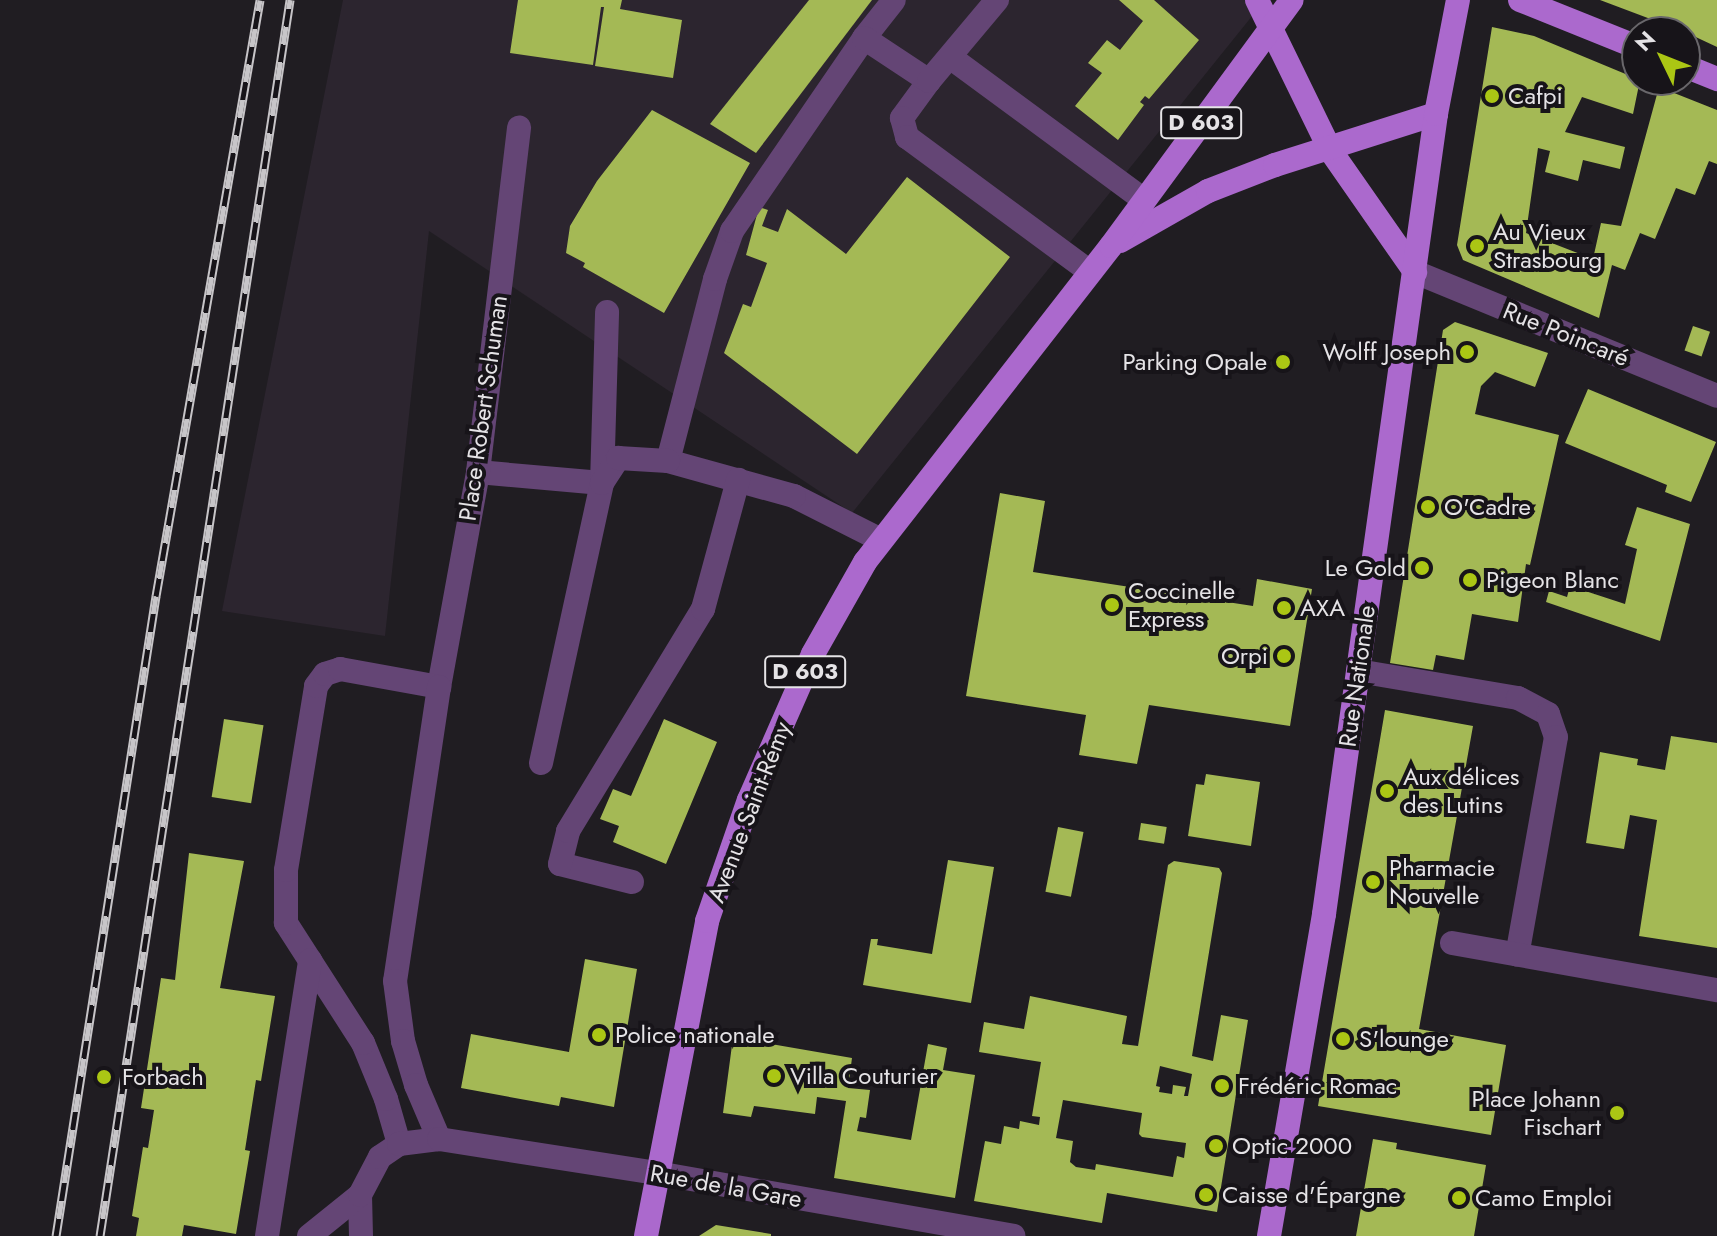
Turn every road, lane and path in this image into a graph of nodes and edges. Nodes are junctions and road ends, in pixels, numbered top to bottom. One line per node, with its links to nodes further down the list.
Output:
1 (894, 0): 8 (street)
2 (997, 0): 10 (street)
3 (1257, 0): 7 (main road)
4 (1292, 0): 7 (main road, D 603)
5 (1458, 0): 12 (main road, Rue Nationale)
6 (1520, 0): 9 (main road)
7 (1271, 30): 14 (main road); 15 (main road, D 603)
8 (864, 38): 11 (street); 21 (street)
9 (1621, 41)
10 (950, 57): 11 (street); 15 (street)
11 (929, 81): 17 (street)
12 (1436, 114): 14 (main road, D 603); 18 (main road, Rue Nationale)
13 (519, 127): 22 (street, Place Robert Schuman)
14 (1330, 150): 16 (main road, D 603); 18 (main road)
15 (1144, 200): 16 (main road, D 603)
16 (1111, 246): 17 (main road, Avenue Saint-Rémy / D 603)
17 (1090, 272): 25 (main road, Avenue Saint-Rémy / D 603)
18 (1415, 272): 20 (street, Rue Poincaré); 26 (main road, Rue Nationale)
19 (607, 312): 24 (street)
20 (1717, 396)
21 (668, 461): 23 (street); 24 (street)
22 (478, 472): 24 (street); 27 (street, Place Robert Schuman)
23 (738, 480): 25 (street); 29 (street)
24 (602, 483): 28 (street)
25 (881, 540): 36 (main road, Avenue Saint-Rémy / D 603)
26 (1358, 671): 31 (street); 43 (main road, Rue Nationale)
27 (439, 687): 32 (street); 34 (street, Place Robert Schuman)
28 (541, 763)
29 (632, 882)
30 (1452, 943): 31 (street)
31 (1517, 955): 33 (street)
32 (310, 960): 35 (street); 38 (street)
33 (1717, 990)
34 (439, 1139): 35 (street); 36 (street, Rue de la Gare)
35 (399, 1144): 37 (street)
36 (657, 1173): 41 (main road, Avenue Saint-Rémy / D 603); 42 (street, Rue de la Gare)
37 (360, 1195): 39 (street); 40 (street)
38 (267, 1236)
39 (309, 1236)
40 (361, 1236)
41 (646, 1236)
42 (1013, 1236)
43 (1269, 1236)

